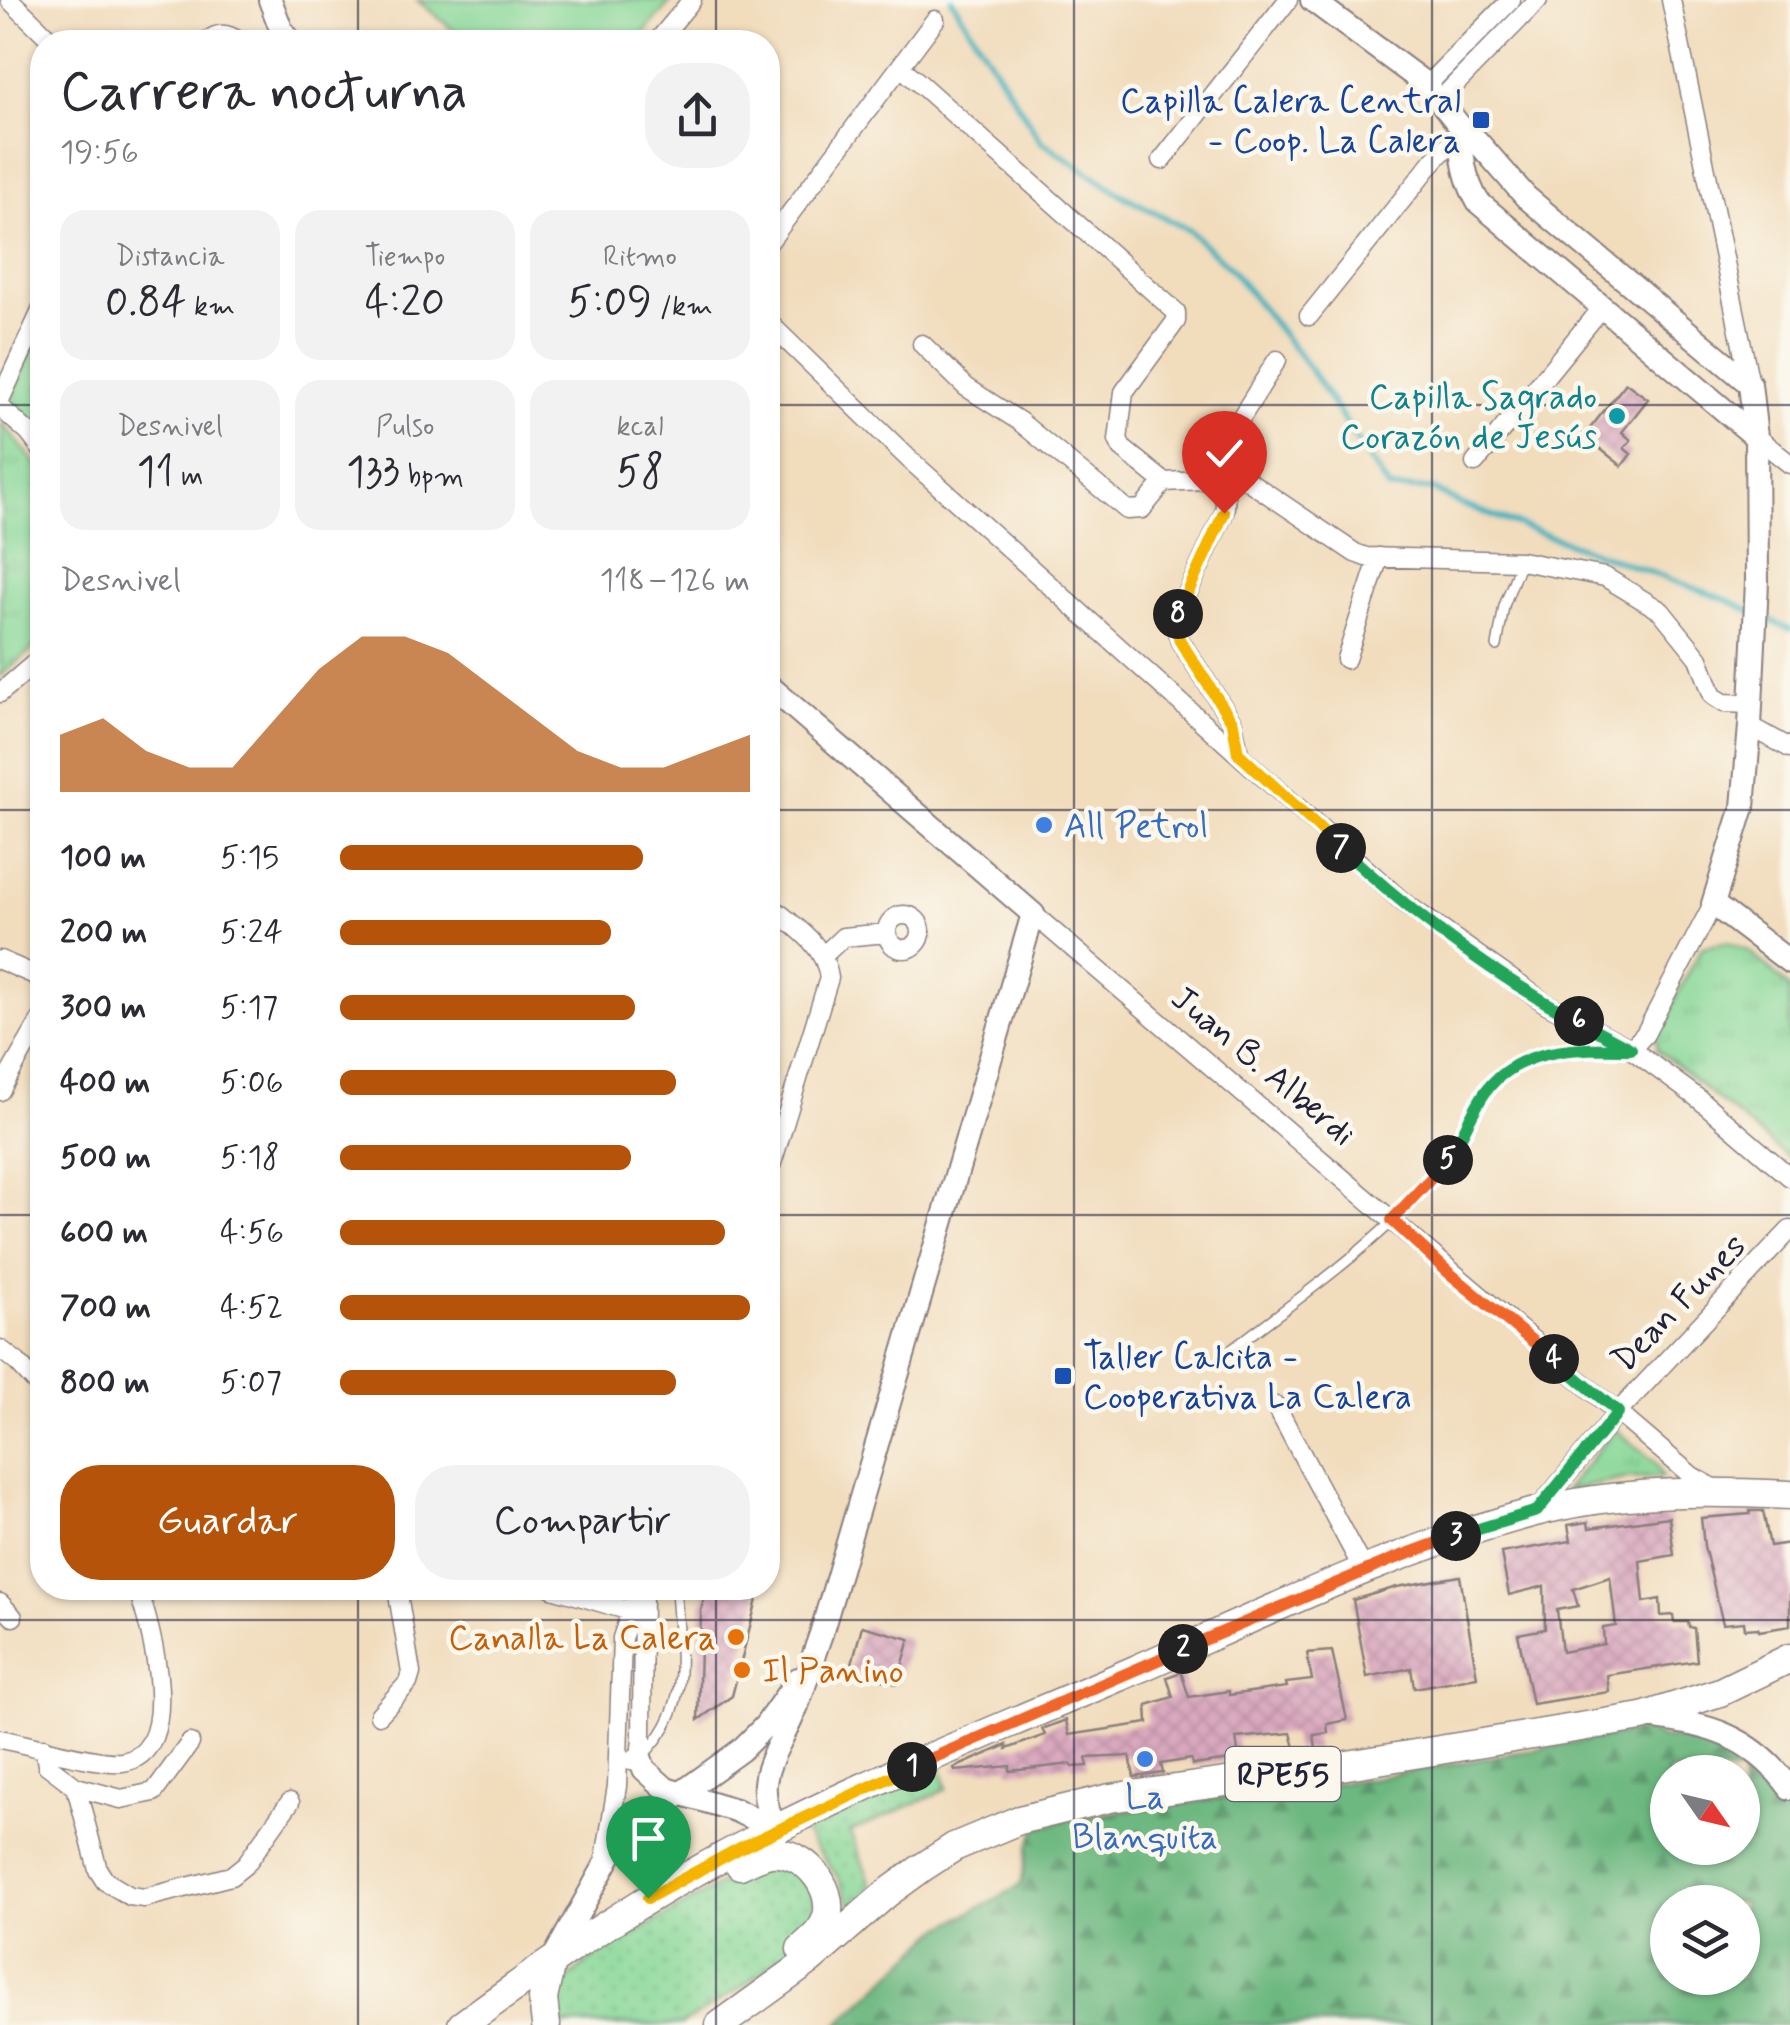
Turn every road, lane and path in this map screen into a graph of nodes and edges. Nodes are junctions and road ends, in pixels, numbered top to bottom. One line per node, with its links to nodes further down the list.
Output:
1 (10, 0): 10 (street)
2 (270, 0): 11 (street)
3 (692, 0): 12 (street)
4 (1288, 0): 16 (street)
5 (1312, 0): 14 (street)
6 (1512, 0): 14 (street)
7 (1538, 0): 14 (street)
8 (1671, 0): 24 (street)
9 (936, 20): 13 (street)
10 (41, 30)
11 (282, 30)
12 (667, 30)
13 (900, 67): 17 (street); 31 (street)
14 (1434, 93): 15 (street)
15 (1464, 130): 18 (street); 19 (street); 24 (street)
16 (1162, 160)
17 (780, 227)
18 (1602, 307): 27 (street); 28 (street)
19 (1310, 316)
20 (780, 334): 41 (street)
21 (30, 337): 25 (street)
22 (922, 344): 31 (street)
23 (1277, 360): 30 (street)
24 (1750, 384): 27 (street)
25 (0, 404): 26 (street)
26 (30, 434)
27 (1756, 436): 29 (street); 39 (street)
28 (1475, 463)
29 (1790, 464)
30 (1222, 478): 31 (street); 32 (street); 41 (street)
31 (1164, 482)
32 (1379, 558): 33 (street); 35 (street)
33 (1520, 561): 34 (lane); 39 (street)
34 (1497, 646)
35 (1346, 659)
36 (30, 667): 37 (street)
37 (0, 693)
38 (780, 695): 43 (street, Juan B. Alberdi)
39 (1750, 715): 40 (street); 42 (street)
40 (1790, 748)
41 (1238, 753): 51 (street)
42 (1713, 904): 48 (street); 51 (street)
43 (1033, 914): 55 (street, Juan B. Alberdi); 74 (street)
44 (780, 915): 46 (street)
45 (887, 934): 46 (street)
46 (824, 955): 53 (street)
47 (0, 960): 49 (street)
48 (1790, 962)
49 (30, 973)
50 (30, 1039): 52 (street)
51 (1631, 1049): 54 (street); 55 (lane)
52 (0, 1091)
53 (780, 1137)
54 (1790, 1177)
55 (1392, 1220): 58 (lane); 61 (street, Juan B. Alberdi)
56 (1790, 1230): 61 (street, Dean Funes)
57 (0, 1349): 59 (street)
58 (1231, 1350)
59 (30, 1378)
60 (1276, 1406): 65 (street)
61 (1618, 1412): 62 (street, Juan B. Alberdi); 64 (street, Dean Funes)
62 (1720, 1492): 63 (main road); 64 (main road)
63 (1790, 1495)
64 (1537, 1511): 65 (main road)
65 (1364, 1571): 86 (main road)
66 (142, 1600): 79 (street)
67 (399, 1600): 75 (street)
68 (595, 1600): 72 (street)
69 (635, 1600): 72 (street)
70 (641, 1600): 80 (street)
71 (677, 1600): 80 (lane)
72 (630, 1610): 81 (street)
73 (1790, 1658): 76 (main road, RPE55)
74 (811, 1660): 84 (street); 86 (street)
75 (379, 1715)
76 (1642, 1717): 83 (street); 91 (main road, RPE55)
77 (0, 1738): 79 (street)
78 (190, 1744): 82 (street)
79 (44, 1748): 82 (street)
80 (640, 1758): 81 (street); 84 (street)
81 (617, 1767): 87 (street)
82 (76, 1787): 85 (street)
83 (1790, 1788)
84 (680, 1793): 86 (street); 87 (street)
85 (290, 1802)
86 (784, 1827): 88 (main road); 89 (main road)
87 (604, 1865): 90 (street)
88 (702, 1867): 89 (main road); 90 (main road)
89 (815, 1872): 91 (main road, RPE55)
90 (551, 1962): 92 (main road); 93 (main road)
91 (780, 1984): 94 (main road, RPE55)
92 (462, 2025)
93 (546, 2025)
94 (720, 2025)

